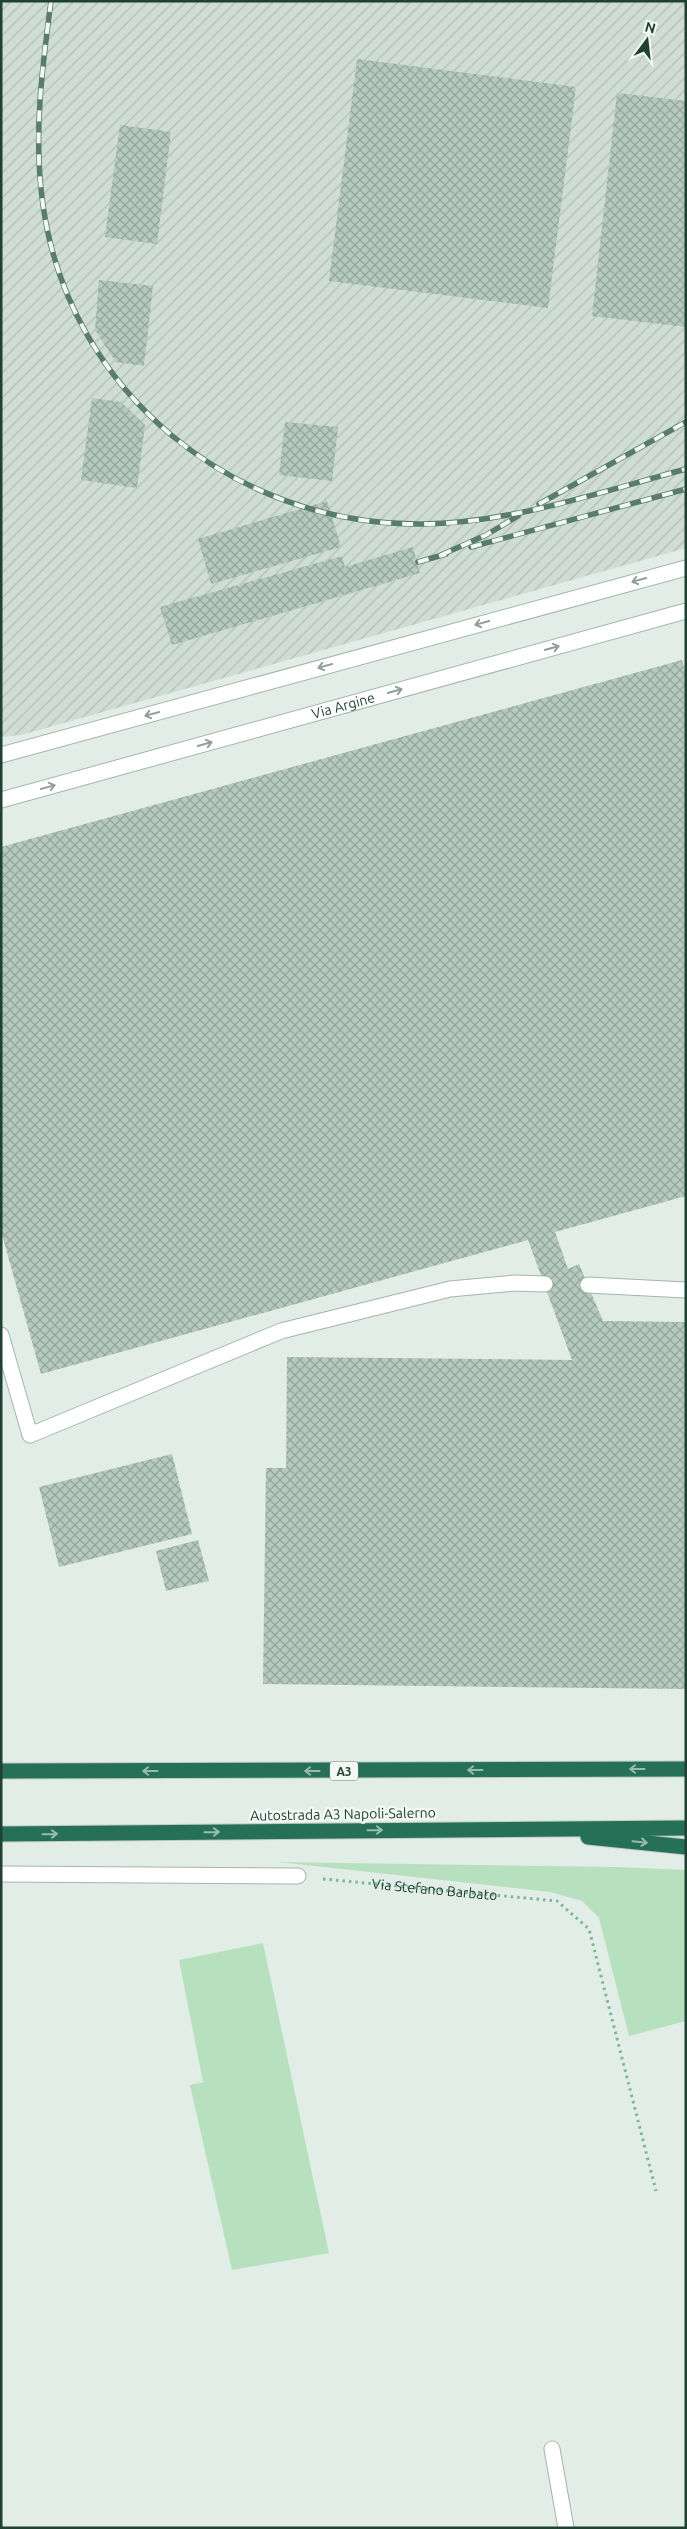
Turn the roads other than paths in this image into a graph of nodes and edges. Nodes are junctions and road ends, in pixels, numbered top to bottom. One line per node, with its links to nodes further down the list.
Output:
1 (686, 568): 3 (street, one-way to 3)
2 (686, 611): 4 (street, Via Argine, one-way to 2)
3 (1, 755)
4 (1, 800)
5 (545, 1284): 8 (street)
6 (588, 1285): 7 (street)
7 (686, 1290)
8 (1, 1335)
9 (686, 1768): 10 (highway, A3, one-way to 10)
10 (1, 1771)
11 (504, 1828): 12 (highway, Autostrada A3 Napoli-Salerno); 13 (highway, Autostrada A3 Napoli-Salerno, one-way to 11); 14 (highway, one-way to 14)
12 (686, 1828)
13 (1, 1834)
14 (686, 1847)
15 (1, 1874): 16 (street)
16 (298, 1876)
17 (552, 2448): 18 (street)
18 (566, 2528)

